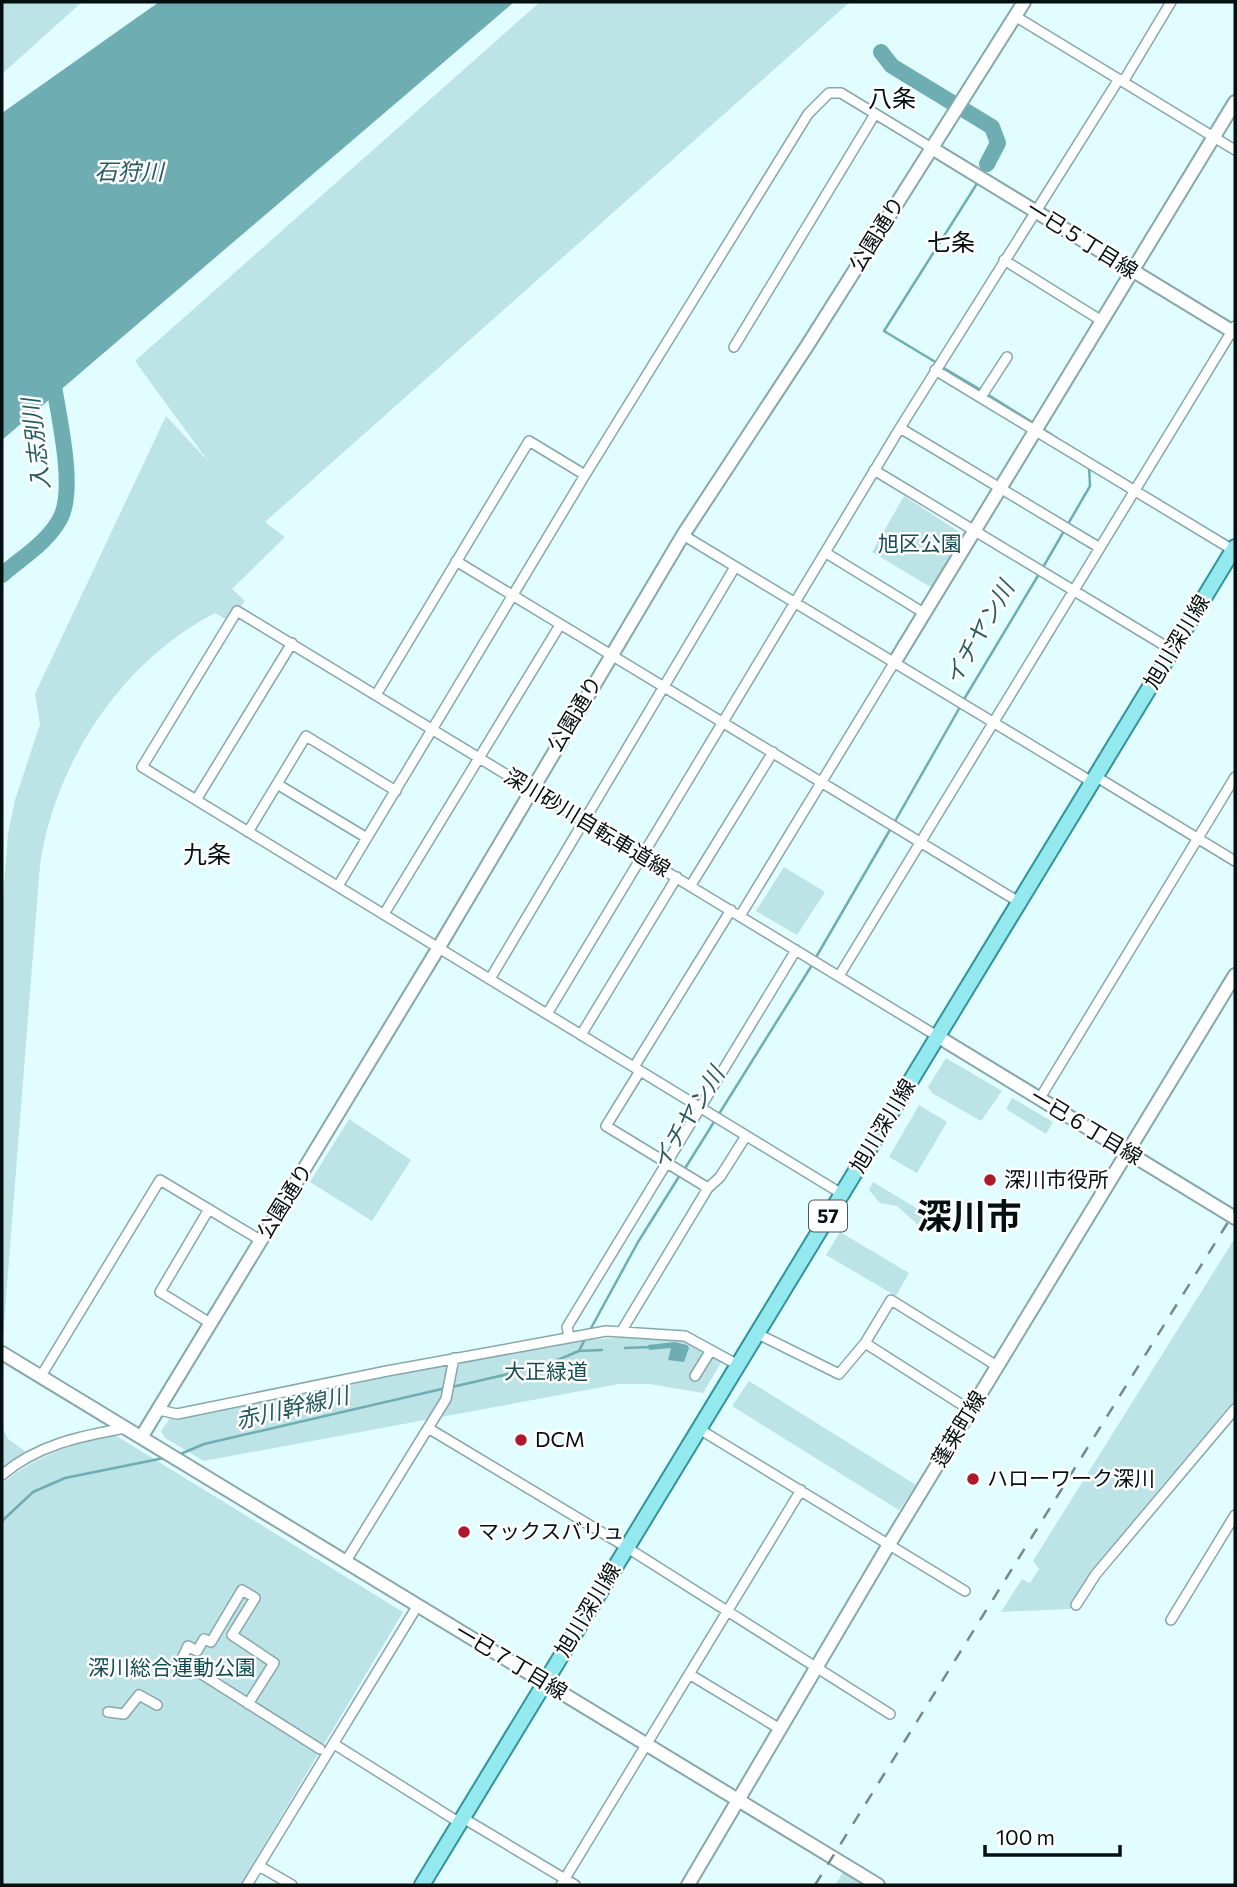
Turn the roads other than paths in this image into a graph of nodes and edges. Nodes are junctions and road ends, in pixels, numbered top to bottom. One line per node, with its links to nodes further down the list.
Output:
1 (1024, 2): 3 (street, 公園通り)
2 (1171, 2): 4 (street)
3 (1016, 16): 4 (street); 8 (street, 公園通り)
4 (1121, 80): 7 (street); 10 (street)
5 (1235, 102): 7 (street)
6 (875, 114): 8 (street); 15 (street); 22 (street)
7 (1213, 137): 9 (street); 12 (street)
8 (930, 148): 10 (street, 一已５丁目線); 26 (street, 公園通り)
9 (1235, 150)
10 (1036, 212): 11 (street); 12 (street, 一已５丁目線)
11 (1004, 260): 13 (street); 17 (street)
12 (1132, 271): 13 (street); 14 (street, 一已５丁目線)
13 (1102, 321): 20 (street)
14 (1234, 330): 24 (street)
15 (734, 347)
16 (1007, 358): 18 (street)
17 (935, 370): 18 (street); 19 (street)
18 (981, 397): 20 (street)
19 (900, 428): 21 (street); 23 (street)
20 (1036, 431): 23 (street); 24 (street)
21 (874, 470): 25 (street); 29 (street)
22 (585, 475): 30 (street); 33 (street)
23 (1000, 488): 25 (street); 27 (street)
24 (1135, 490): 27 (street); 28 (street)
25 (974, 531): 32 (street); 35 (street)
26 (683, 535): 31 (street); 39 (street, 公園通り)
27 (1100, 548): 32 (street)
28 (1234, 548): 38 (main road, 旭川深川線 / 57)
29 (826, 553): 34 (street); 35 (street)
30 (456, 561): 33 (street); 42 (street)
31 (735, 566): 34 (street); 41 (street)
32 (1073, 591): 38 (street); 44 (street)
33 (513, 595): 36 (street); 45 (street)
34 (796, 603): 40 (street); 43 (street)
35 (924, 613): 40 (street)
36 (560, 625): 39 (street); 47 (street)
37 (292, 643): 42 (street, 深川砂川自転車道線); 54 (street); 54 (street, 深川砂川自転車道線)
38 (1172, 650): 49 (main road, 旭川深川線 / 57)
39 (610, 654): 41 (street); 52 (street, 公園通り)
40 (894, 663): 44 (street); 50 (street)
41 (662, 685): 43 (street); 55 (street)
42 (376, 695): 45 (street, 深川砂川自転車道線)
43 (724, 722): 46 (street); 60 (street)
44 (993, 724): 49 (street); 59 (street)
45 (432, 729): 47 (street, 深川砂川自転車道線); 53 (street)
46 (773, 752): 50 (street); 64 (street)
47 (480, 758): 52 (street, 深川砂川自転車道線); 67 (street)
48 (1235, 777): 58 (street)
49 (1093, 779): 58 (street); 65 (main road, 旭川深川線 / 57)
50 (822, 782): 59 (street); 66 (street)
51 (277, 784): 53 (street); 56 (street); 57 (street)
52 (530, 789): 55 (street, 深川砂川自転車道線); 68 (street, 公園通り)
53 (396, 791): 57 (street)
54 (196, 800): 56 (street)
55 (583, 820): 60 (street, 深川砂川自転車道線); 72 (street)
56 (248, 832): 63 (street)
57 (367, 838): 63 (street)
58 (1198, 839): 61 (street); 77 (street)
59 (920, 843): 65 (street); 71 (street)
60 (642, 857): 62 (street, 深川砂川自転車道線); 73 (street)
61 (1235, 861)
62 (677, 877): 64 (street, 深川砂川自転車道線); 74 (street)
63 (338, 886): 67 (street)
64 (691, 886): 66 (street, 深川砂川自転車道線)
65 (1019, 902): 75 (main road, 旭川深川線 / 57)
66 (736, 913): 69 (street, 深川砂川自転車道線); 76 (street)
67 (384, 914): 68 (street)
68 (439, 947): 72 (street); 86 (street, 公園通り)
69 (796, 950): 71 (street, 深川砂川自転車道線); 78 (street)
70 (1235, 975): 80 (street, 蓬莱町線)
71 (839, 976): 75 (street, 深川砂川自転車道線)
72 (490, 979): 73 (street)
73 (547, 1014): 74 (street)
74 (581, 1035): 76 (street)
75 (937, 1036): 77 (street, 一已６丁目線); 83 (main road, 旭川深川線 / 57)
76 (637, 1069): 78 (street); 81 (street)
77 (1040, 1098): 80 (street, 一已６丁目線)
78 (699, 1109): 79 (street); 81 (street)
79 (746, 1136): 82 (street); 83 (street)
80 (1127, 1152): 85 (street, 一已６丁目線); 96 (street, 蓬莱町線)
81 (668, 1163): 82 (street); 90 (street)
82 (708, 1188): 88 (street)
83 (842, 1194): 89 (main road, 旭川深川線 / 57)
84 (209, 1209): 86 (street); 87 (street); 97 (street)
85 (1235, 1218)
86 (260, 1240): 87 (street, 公園通り)
87 (210, 1323): 100 (street, 公園通り)
88 (621, 1332): 90 (street); 92 (street)
89 (758, 1334): 91 (street); 95 (main road, 旭川深川線 / 57)
90 (569, 1336): 94 (street)
91 (865, 1343): 96 (street); 101 (street)
92 (711, 1350): 95 (street); 98 (street)
93 (2, 1353): 97 (street, 一已７丁目線)
94 (454, 1359): 100 (street); 103 (street)
95 (738, 1365): 104 (main road, 旭川深川線 / 57)
96 (997, 1366): 101 (street, 蓬莱町線)
97 (41, 1376): 102 (street, 一已７丁目線)
98 (695, 1376)
99 (1235, 1409): 114 (street)
100 (159, 1410): 105 (street, 公園通り)
101 (970, 1410): 109 (street, 蓬莱町線)
102 (127, 1427): 105 (street, 一已７丁目線); 106 (street)
103 (428, 1428): 110 (street); 111 (street)
104 (699, 1429): 107 (street); 110 (main road, 旭川深川線 / 57)
105 (142, 1436): 111 (street, 一已７丁目線)
106 (2, 1475)
107 (801, 1490): 109 (street); 115 (street)
108 (1235, 1515): 116 (street)
109 (888, 1546): 112 (street); 117 (street, 蓬莱町線)
110 (626, 1547): 115 (street); 119 (main road, 旭川深川線 / 57)
111 (346, 1561): 113 (street, 一已７丁目線)
112 (965, 1591)
113 (418, 1605): 119 (street, 一已７丁目線); 125 (street)
114 (1076, 1605)
115 (727, 1610): 117 (street); 118 (street)
116 (1171, 1620)
117 (817, 1665): 123 (street); 124 (street, 蓬莱町線)
118 (689, 1674): 124 (street); 126 (street)
119 (545, 1682): 126 (street, 一已７丁目線); 129 (main road, 旭川深川線 / 57)
120 (248, 1704): 120 (street); 127 (street)
121 (157, 1705): 122 (street)
122 (108, 1712)
123 (891, 1714)
124 (780, 1729): 128 (street, 蓬莱町線)
125 (334, 1744): 129 (street); 130 (street)
126 (646, 1744): 128 (street, 一已７丁目線); 131 (street)
127 (320, 1749)
128 (739, 1801): 136 (street, 蓬莱町線); 137 (street, 一已７丁目線)
129 (461, 1821): 131 (street); 134 (main road, 旭川深川線 / 57)
130 (259, 1866): 132 (street); 133 (street)
131 (563, 1882): 135 (street)
132 (247, 1885)
133 (292, 1885)
134 (422, 1885)
135 (575, 1885)
136 (688, 1885)
137 (878, 1885)

